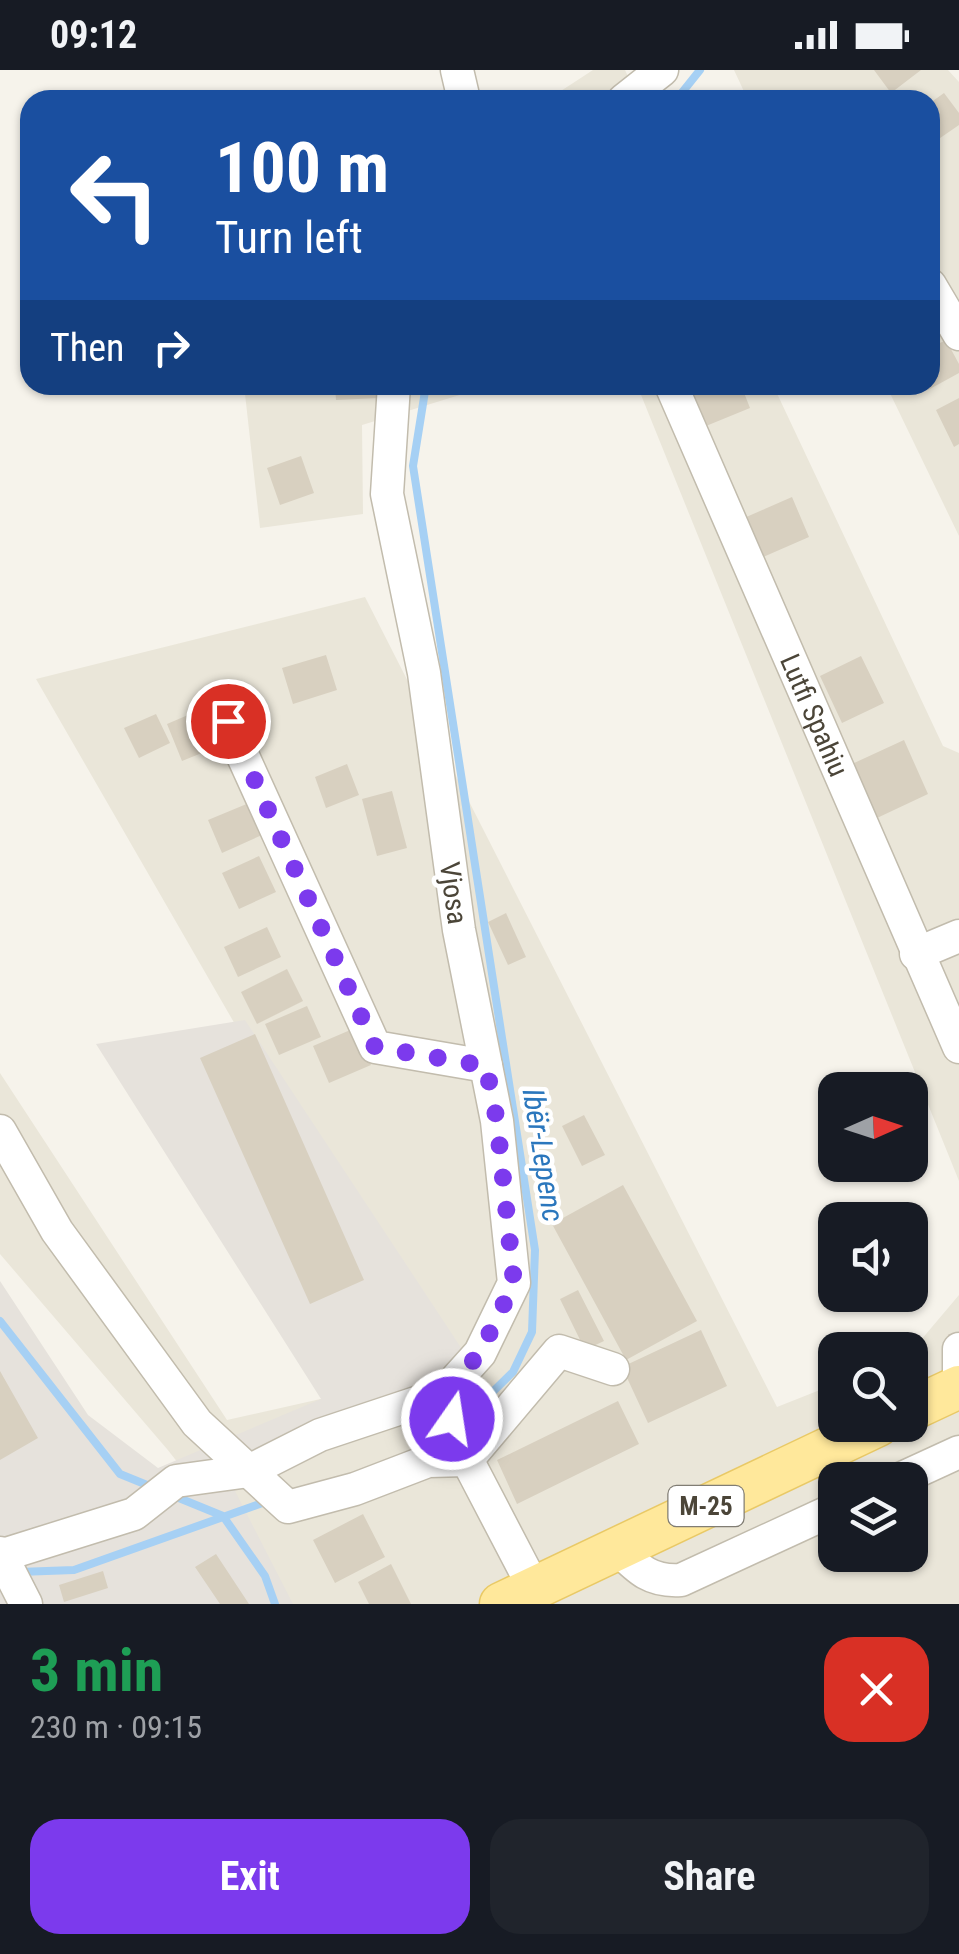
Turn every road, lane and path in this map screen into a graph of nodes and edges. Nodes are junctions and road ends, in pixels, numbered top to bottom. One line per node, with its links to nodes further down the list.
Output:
1 (662, 70): 2 (street)
2 (637, 90)
3 (940, 302): 4 (street)
4 (959, 334)
5 (393, 395): 11 (street, Vjosa)
6 (676, 395): 9 (street, Lutfi Spahiu)
7 (228, 721): 11 (street)
8 (959, 936): 9 (street)
9 (916, 954): 10 (street, Lutfi Spahiu)
10 (959, 1047)
11 (486, 1066): 15 (street, Vjosa)
12 (0, 1131): 22 (street)
13 (959, 1349): 16 (street)
14 (612, 1369): 20 (street)
15 (453, 1383): 20 (street); 22 (street, Vjosa)
16 (959, 1387): 17 (main road)
17 (928, 1402)
18 (842, 1442): 24 (main road, M-25)
19 (959, 1452): 21 (street)
20 (464, 1454): 22 (street); 26 (street)
21 (928, 1466)
22 (250, 1471): 25 (street)
23 (818, 1517): 24 (street)
24 (617, 1548): 26 (main road, M-25)
25 (2, 1554): 27 (street)
26 (518, 1596)
27 (26, 1604)

